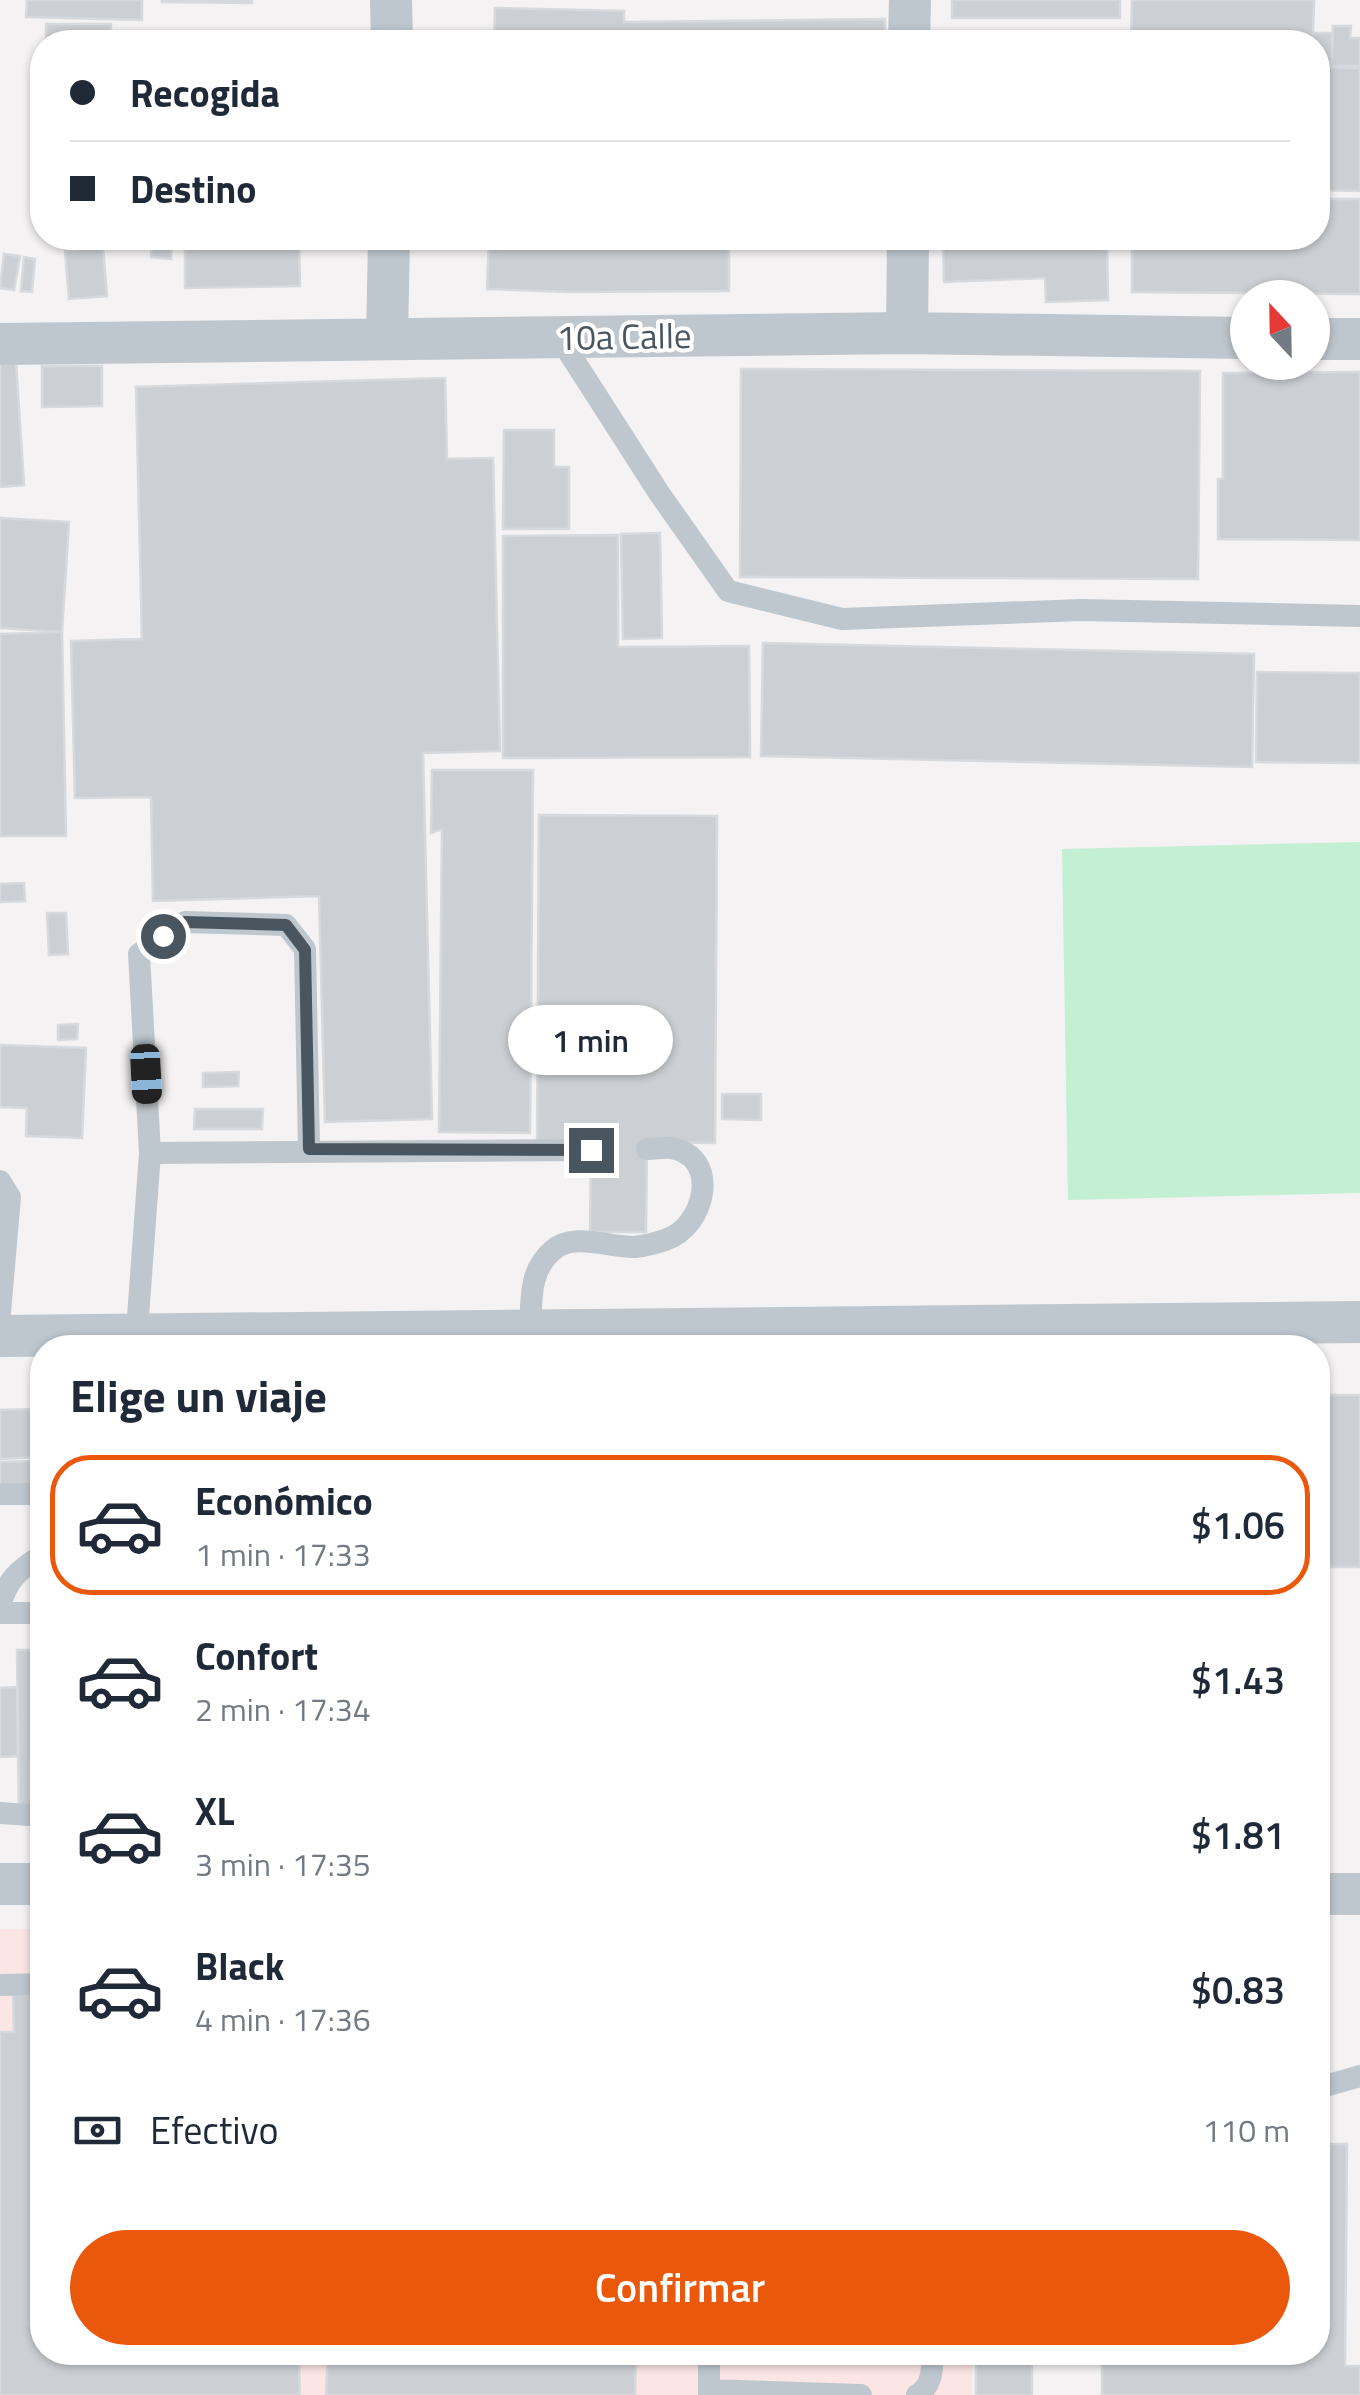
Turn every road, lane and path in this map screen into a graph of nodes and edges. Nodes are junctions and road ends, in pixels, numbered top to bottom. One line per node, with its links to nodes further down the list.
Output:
1 (392, 0): 3 (street)
2 (910, 0): 4 (street)
3 (392, 30)
4 (909, 30)
5 (389, 250): 10 (street)
6 (908, 250): 7 (street)
7 (907, 333): 8 (street, 10a Calle); 9 (street, 10a Calle)
8 (559, 337): 10 (street, 10a Calle); 14 (lane)
9 (1230, 338)
10 (388, 339): 13 (street, 10a Calle)
11 (1330, 339): 12 (street)
12 (1360, 339)
13 (0, 344)
14 (1360, 616)
15 (309, 1149): 17 (lane); 18 (lane); 18 (lane)
16 (647, 1149): 22 (lane)
17 (591, 1150)
18 (150, 1153): 23 (lane)
19 (0, 1180): 20 (lane)
20 (0, 1312)
21 (1360, 1322): 22 (street)
22 (530, 1330): 24 (street)
23 (136, 1335)
24 (404, 1335)
25 (0, 1336): 26 (street)
26 (30, 1337)
27 (0, 1494): 28 (lane)
28 (30, 1494)
29 (30, 1562): 30 (lane)
30 (0, 1606)
31 (0, 1613): 32 (lane)
32 (30, 1613)
33 (0, 1812): 34 (lane)
34 (30, 1815)
35 (0, 1884): 36 (street)
36 (30, 1884)
37 (1330, 1894): 38 (street)
38 (1360, 1894)
39 (30, 1984): 40 (lane)
40 (0, 1985)
41 (1360, 2076): 42 (lane)
42 (1330, 2085)
43 (709, 2365): 45 (lane)
44 (932, 2365): 47 (lane)
45 (709, 2392): 46 (lane)
46 (861, 2395)
47 (917, 2395)

